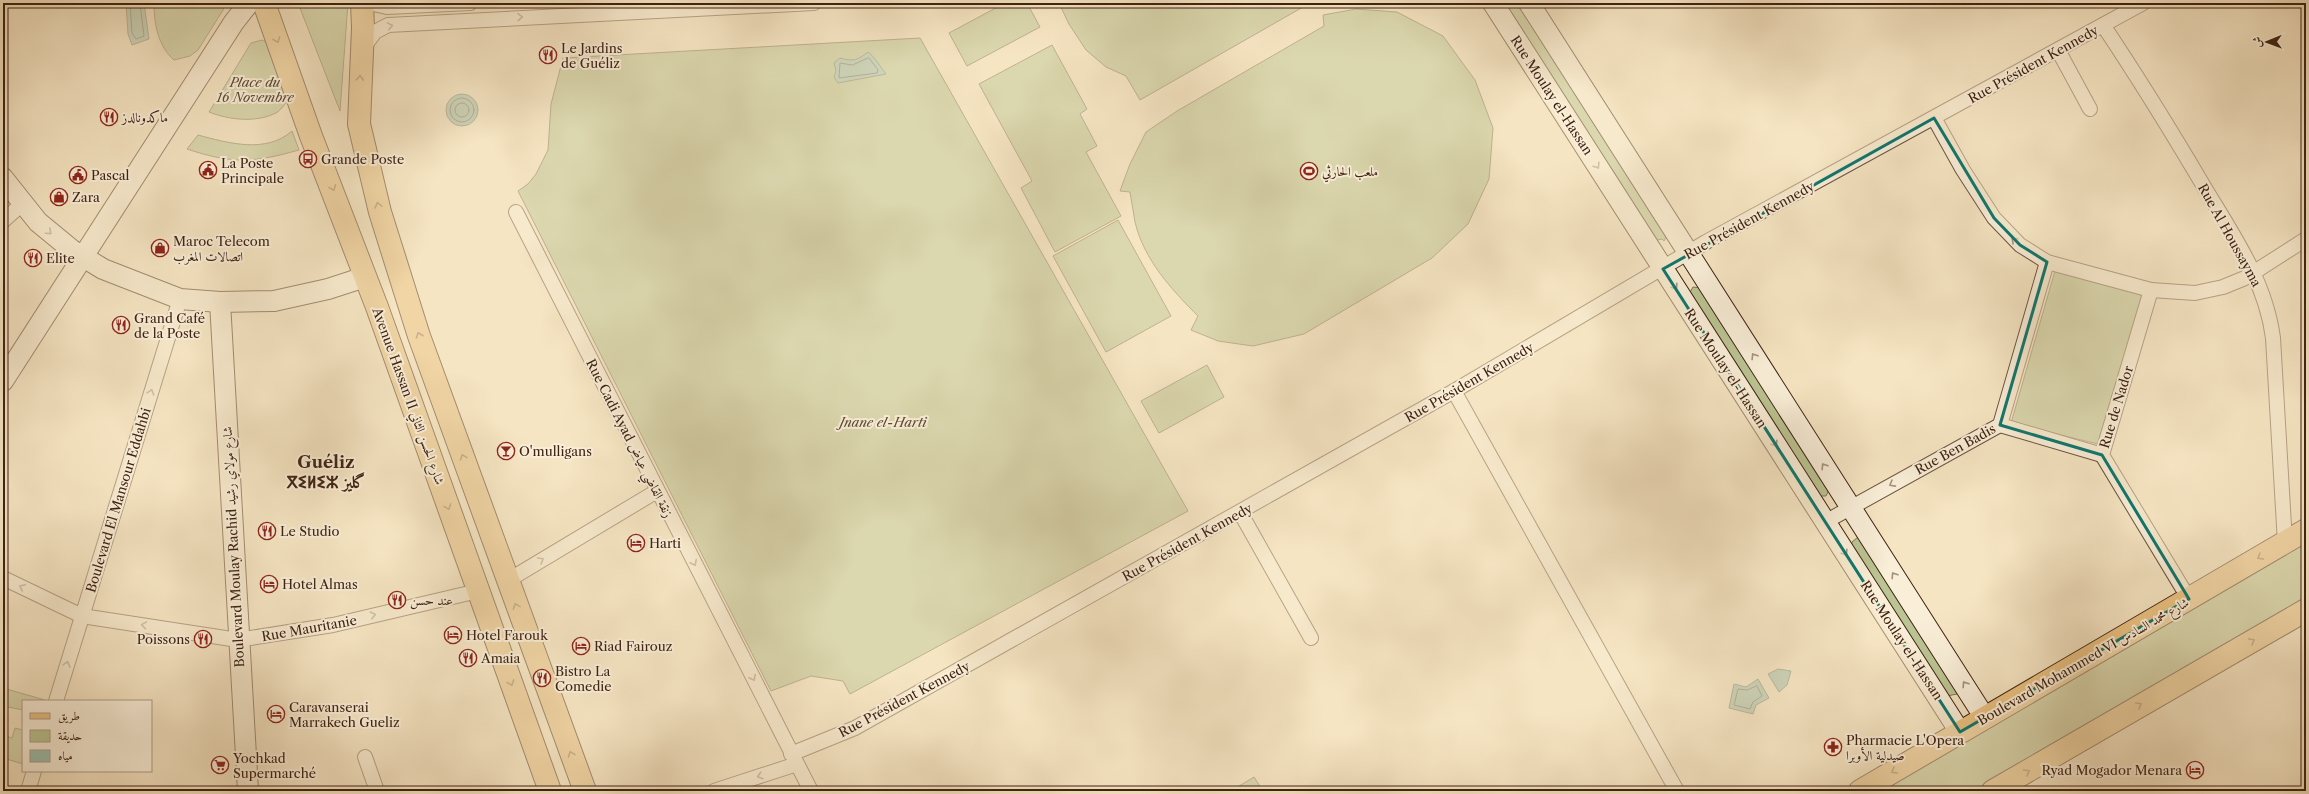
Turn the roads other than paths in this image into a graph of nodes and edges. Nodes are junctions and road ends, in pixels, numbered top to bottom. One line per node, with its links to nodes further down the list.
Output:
1 (249, 3): 22 (street)
2 (264, 3): 26 (main road, Avenue Hassan II شارع الحسن الثاني, one-way to 26)
3 (362, 3): 12 (main road)
4 (369, 3): 5 (street)
5 (470, 3)
6 (814, 3): 10 (street)
7 (1493, 3): 24 (street, Rue Moulay el-Hassan, one-way to 24)
8 (1529, 3): 21 (street)
9 (2143, 3): 11 (street, Rue Président Kennedy)
10 (541, 10): 12 (street, one-way to 10)
11 (2103, 25): 13 (street, Rue Président Kennedy); 25 (street, Rue Al Houssayma)
12 (362, 50): 41 (main road, one-way to 12)
13 (2058, 50): 14 (street); 15 (street, Rue Président Kennedy)
14 (2090, 109)
15 (1934, 118): 21 (street, Rue Président Kennedy); 23 (street, one-way to 15)
16 (3, 178): 17 (street)
17 (22, 204): 19 (street); 22 (street, one-way to 22)
18 (516, 212): 34 (street, Rue Cadi Ayad زنقة القاضي عياض)
19 (3, 221)
20 (2306, 239): 25 (street)
21 (1688, 253): 24 (street, Rue Président Kennedy); 35 (street, one-way to 21)
22 (84, 256): 28 (street); 30 (street)
23 (2047, 262): 27 (street); 32 (street, Rue Ben Badis)
24 (1663, 269): 31 (street, Rue Président Kennedy); 37 (street, Rue Moulay el-Hassan, one-way to 37)
25 (2254, 273): 27 (street); 39 (street, Rue Al Houssayma)
26 (365, 277): 29 (street); 42 (main road, Avenue Hassan II شارع الحسن الثاني, one-way to 42)
27 (2151, 290): 33 (street, Rue de Nador)
28 (180, 299): 29 (street); 45 (street, Boulevard El Mansour Eddahbi, one-way to 28)
29 (220, 302): 47 (street, Boulevard Moulay Rachid شارع مولاي رشيد)
30 (3, 381)
31 (1454, 391): 36 (street, Rue Président Kennedy); 62 (street)
32 (2000, 425): 33 (street); 35 (street, Rue Ben Badis, one-way to 35)
33 (2102, 455): 43 (street, Rue de Nador)
34 (656, 491): 41 (street, one-way to 34); 52 (street, Rue Cadi Ayad زنقة القاضي عياض, one-way to 52)
35 (1850, 507): 37 (street, Rue Ben Badis); 49 (street, one-way to 35)
36 (1240, 512): 46 (street); 52 (street, Rue Président Kennedy)
37 (1826, 522): 50 (street, Rue Moulay el-Hassan, one-way to 50)
38 (2306, 530): 39 (main road, Boulevard Mohammed VI شارع محمد السادس)
39 (2284, 543): 43 (main road, Boulevard Mohammed VI شارع محمد السادس, one-way to 43)
40 (3, 578): 45 (street, Rue Mauritanie, one-way to 40)
41 (507, 580): 59 (main road, one-way to 41)
42 (478, 590): 47 (street, Rue Mauritanie, one-way to 42); 58 (main road, Avenue Hassan II شارع الحسن الثاني, one-way to 58)
43 (2189, 599): 49 (main road, Boulevard Mohammed VI شارع محمد السادس)
44 (2306, 610): 54 (main road, one-way to 44)
45 (82, 616): 47 (street, Rue Mauritanie, one-way to 45); 48 (street, Boulevard El Mansour Eddahbi, one-way to 45)
46 (1311, 638)
47 (238, 640): 56 (street, Boulevard Moulay Rachid شارع مولاي رشيد)
48 (56, 700)
49 (1985, 718): 50 (main road, Boulevard Mohammed VI شارع محمد السادس)
50 (1960, 732): 63 (main road, Boulevard Mohammed VI شارع محمد السادس, one-way to 63)
51 (365, 757): 57 (street)
52 (794, 759): 60 (street, Rue Président Kennedy, one-way to 60); 61 (street, Rue Cadi Ayad زنقة القاضي عياض)
53 (34, 772): 55 (street)
54 (2003, 788)
55 (28, 791)
56 (248, 791)
57 (377, 791)
58 (550, 791)
59 (585, 791)
60 (714, 791)
61 (811, 791)
62 (1677, 791)
63 (1860, 791)

